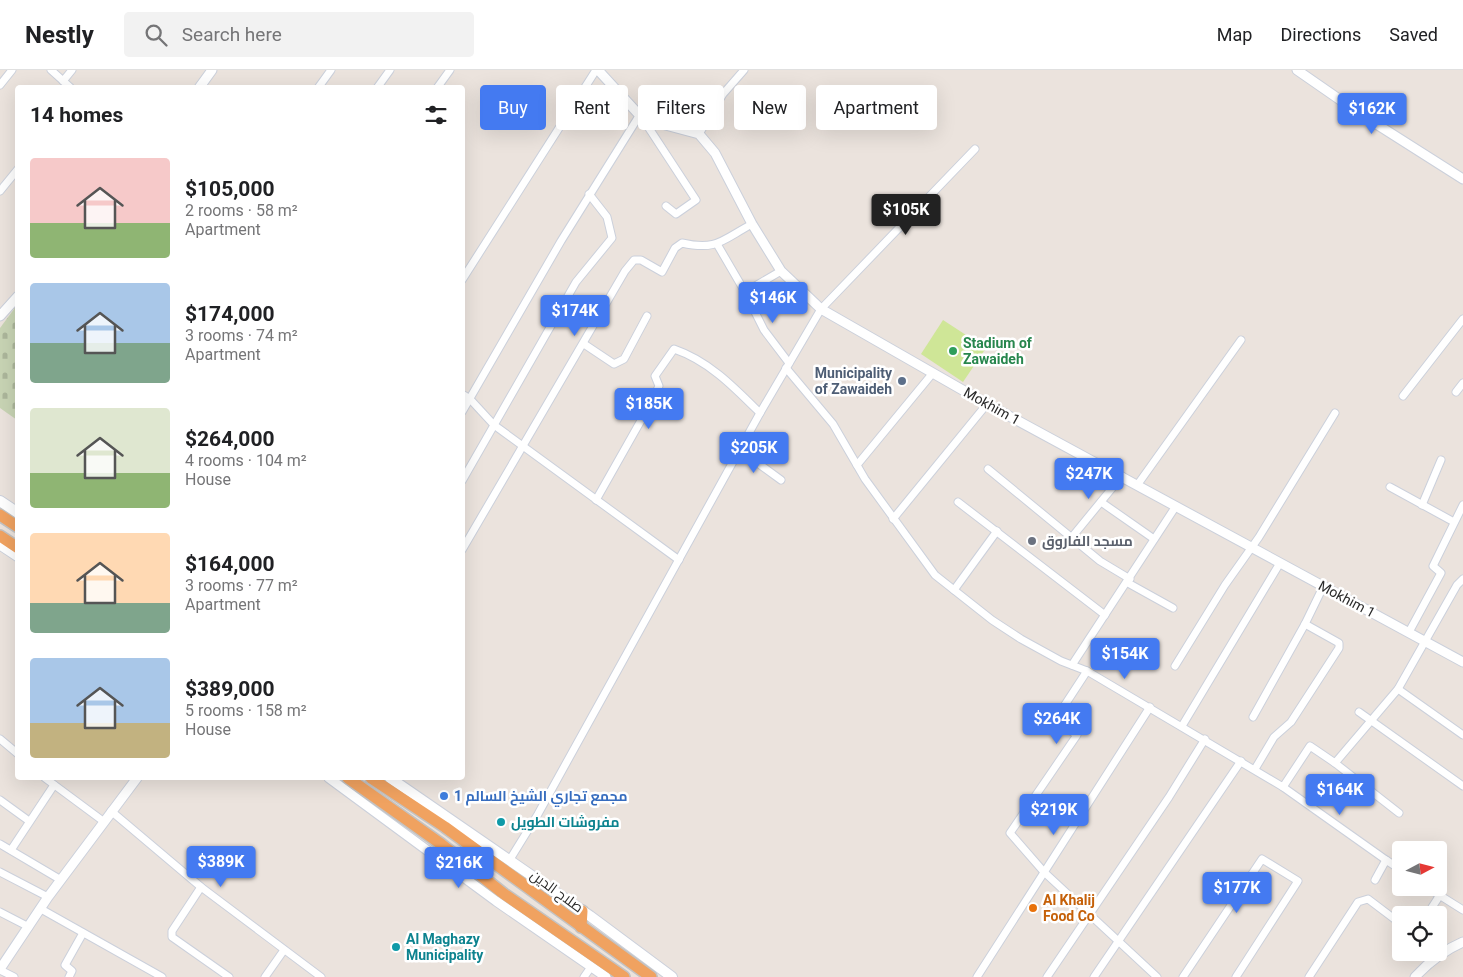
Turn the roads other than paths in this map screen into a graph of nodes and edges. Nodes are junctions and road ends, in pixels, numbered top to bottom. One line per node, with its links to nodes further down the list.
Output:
1 (12, 70): 12 (street)
2 (52, 70): 11 (street)
3 (72, 70): 11 (street)
4 (212, 70): 14 (street)
5 (331, 70): 15 (street)
6 (390, 70): 16 (street)
7 (450, 70): 17 (street)
8 (597, 70): 18 (street); 32 (street)
9 (744, 70): 22 (street)
10 (1297, 70): 25 (street)
11 (63, 81): 13 (street)
12 (0, 85)
13 (68, 85)
14 (201, 85)
15 (320, 85)
16 (379, 85)
17 (440, 85)
18 (638, 115)
19 (638, 122): 27 (street)
20 (649, 130): 28 (street)
21 (684, 130): 22 (street)
22 (699, 134): 29 (street, Mokhim 1)
23 (975, 148): 35 (street)
24 (15, 173): 26 (street)
25 (1463, 179)
26 (0, 191)
27 (589, 194): 47 (street); 52 (street)
28 (666, 206)
29 (752, 224): 30 (street); 31 (street, Mokhim 1)
30 (717, 244): 33 (street); 40 (street)
31 (781, 271): 33 (street); 35 (street, Mokhim 1)
32 (465, 275)
33 (745, 292): 41 (street)
34 (15, 299): 36 (street)
35 (821, 309): 41 (street); 42 (street, Mokhim 1)
36 (0, 316)
37 (647, 316): 40 (street)
38 (1463, 319): 46 (street)
39 (1241, 340): 61 (street)
40 (584, 344): 53 (street)
41 (788, 366): 50 (street); 56 (street)
42 (932, 374): 48 (street, Mokhim 1); 56 (street)
43 (1463, 383): 44 (street)
44 (1456, 392)
45 (465, 396): 47 (street)
46 (1403, 396)
47 (470, 399): 49 (street); 52 (street)
48 (987, 404): 59 (street, Mokhim 1); 72 (street)
49 (465, 407)
50 (760, 413): 54 (street); 63 (street)
51 (1335, 413): 82 (street)
52 (494, 425): 53 (street); 58 (street)
53 (524, 446): 63 (street); 80 (street)
54 (740, 450): 60 (street); 84 (street)
55 (1441, 460): 67 (street)
56 (857, 464): 72 (street)
57 (988, 469): 77 (street)
58 (465, 476)
59 (1122, 476): 61 (street, Mokhim 1); 66 (street)
60 (781, 480)
61 (1138, 484): 69 (street, Mokhim 1)
62 (1390, 487): 67 (street)
63 (596, 500): 84 (street)
64 (0, 501): 70 (main road)
65 (958, 502): 75 (street)
66 (1102, 502): 77 (street); 78 (street)
67 (1422, 505): 73 (street)
68 (1463, 505): 73 (street)
69 (1176, 506): 78 (street); 82 (street, Mokhim 1)
70 (15, 511)
71 (0, 515): 74 (highway)
72 (893, 519): 89 (street)
73 (1454, 522): 93 (street)
74 (15, 525)
75 (997, 531): 89 (street); 91 (street)
76 (0, 536): 81 (highway)
77 (1072, 537): 86 (street)
78 (1154, 539): 86 (street)
79 (0, 545): 83 (street)
80 (465, 545)
81 (15, 546)
82 (1251, 546): 85 (street, Mokhim 1); 97 (street)
83 (15, 556)
84 (679, 560): 132 (street)
85 (1280, 563): 88 (street, Mokhim 1); 104 (street)
86 (1129, 581): 90 (street); 91 (street)
87 (1462, 583): 94 (street)
88 (1323, 587): 92 (street); 93 (street, Mokhim 1)
89 (954, 590): 96 (street)
90 (1173, 608)
91 (1105, 615): 96 (street)
92 (1305, 624): 102 (street); 111 (street)
93 (1408, 632): 94 (street, Mokhim 1)
94 (1425, 641): 95 (street, Mokhim 1); 99 (street)
95 (1463, 662)
96 (1072, 665): 98 (street)
97 (1175, 666)
98 (1087, 671): 100 (street); 135 (street)
99 (1398, 690): 103 (street); 105 (street)
100 (1150, 707): 104 (street); 135 (street)
101 (1359, 712): 103 (street)
102 (1253, 716)
103 (1371, 721): 110 (street); 121 (street)
104 (1182, 726): 107 (street)
105 (1463, 735)
106 (0, 739): 108 (street)
107 (1205, 739): 109 (street); 145 (street)
108 (15, 752)
109 (1241, 761): 111 (street); 150 (street)
110 (1335, 763): 122 (street); 126 (street)
111 (1255, 769): 122 (street)
112 (47, 780): 120 (street)
113 (129, 780): 125 (street)
114 (135, 780): 125 (street)
115 (331, 780): 153 (street)
116 (351, 780): 163 (highway)
117 (373, 780): 123 (highway, صلاح الدين)
118 (389, 780): 123 (highway)
119 (392, 780): 132 (main road)
120 (54, 786): 127 (street); 128 (street)
121 (1463, 786)
122 (1282, 787): 131 (street)
123 (390, 792): 148 (highway, صلاح الدين)
124 (0, 800): 128 (street)
125 (111, 811): 127 (street); 138 (street)
126 (1399, 813)
127 (103, 821): 136 (street)
128 (29, 822): 130 (street)
129 (0, 844): 130 (street)
130 (11, 850): 136 (street)
131 (1386, 860): 133 (street); 137 (street)
132 (509, 861): 143 (main road)
133 (1392, 864)
134 (0, 872): 140 (street)
135 (1044, 872): 145 (street); 166 (street)
136 (61, 880): 140 (street)
137 (1375, 880)
138 (201, 886): 152 (street); 158 (street)
139 (1442, 896): 142 (street)
140 (48, 897): 141 (street)
141 (41, 909): 147 (street); 149 (street)
142 (1463, 910)
143 (582, 911): 148 (highway); 165 (main road)
144 (0, 912): 147 (street)
145 (1090, 914): 150 (street); 167 (street)
146 (1392, 917): 172 (street)
147 (29, 927): 154 (street)
148 (581, 927): 164 (highway, صلاح الدين)
149 (83, 933): 156 (street); 157 (street)
150 (1118, 942): 168 (street); 169 (street)
151 (1463, 942): 173 (street)
152 (284, 950): 159 (street); 160 (street)
153 (591, 967): 161 (street); 162 (street)
154 (0, 969): 155 (street)
155 (14, 977)
156 (69, 977)
157 (162, 977)
158 (229, 977)
159 (265, 977)
160 (320, 977)
161 (584, 977)
162 (606, 977)
163 (624, 977)
164 (651, 977)
165 (672, 977)
166 (977, 977)
167 (1048, 977)
168 (1094, 977)
169 (1157, 977)
170 (1183, 977): 171 (street)
171 (1236, 977)
172 (1309, 977)
173 (1415, 977)

